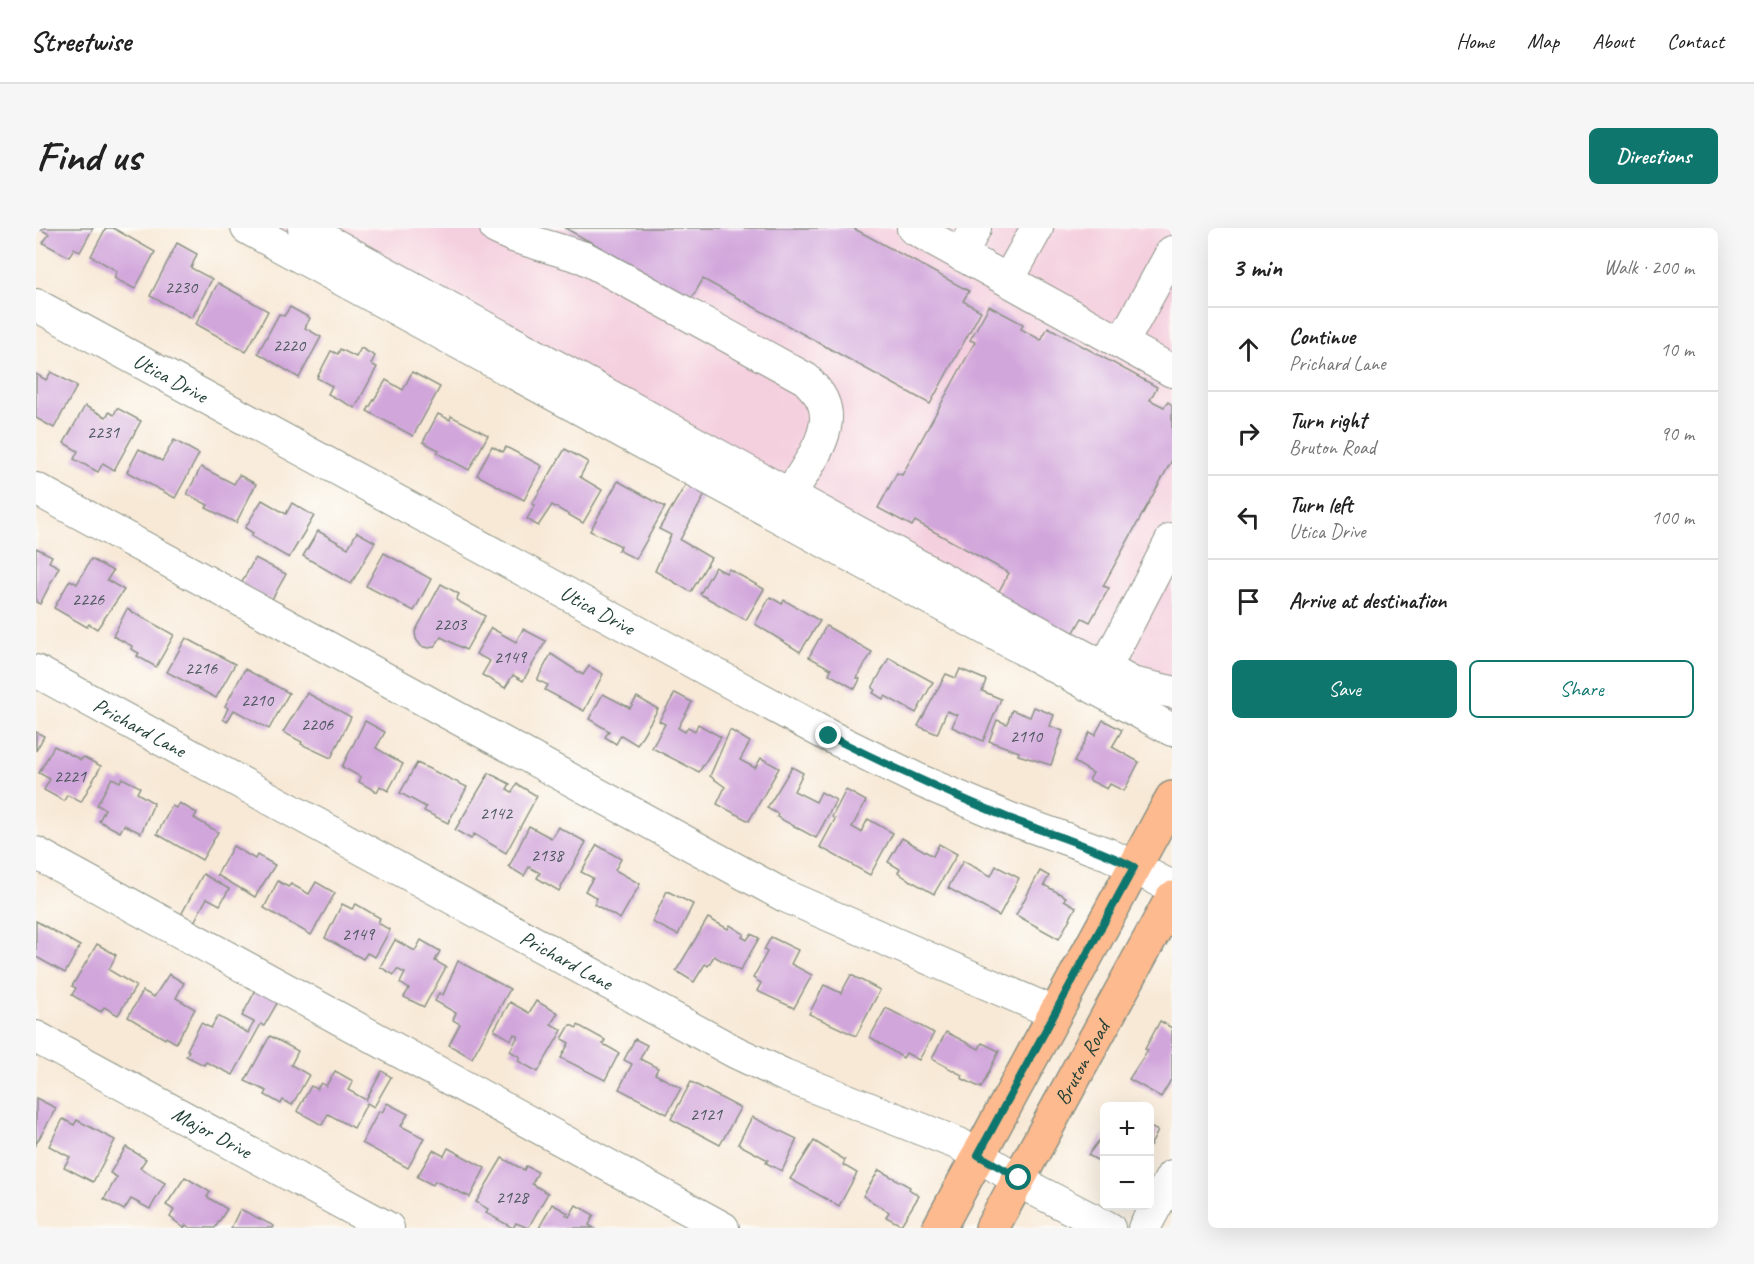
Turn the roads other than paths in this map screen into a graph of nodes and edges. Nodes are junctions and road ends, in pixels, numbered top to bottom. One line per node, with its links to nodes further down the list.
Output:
1 (247, 228): 19 (street)
2 (304, 228): 6 (street)
3 (496, 228): 14 (street)
4 (913, 228): 7 (street)
5 (1037, 228): 9 (street)
6 (337, 236): 14 (street)
7 (968, 241): 9 (street)
8 (1172, 252): 11 (street)
9 (1008, 280): 11 (street)
10 (36, 305): 22 (street, Utica Drive)
11 (1122, 343): 12 (street)
12 (1172, 371)
13 (36, 489): 25 (street)
14 (790, 494): 16 (street)
15 (1172, 539): 16 (street)
16 (1105, 668): 18 (street)
17 (36, 671): 27 (street, Prichard Lane)
18 (1172, 692)
19 (1172, 730)
20 (1172, 798): 22 (main road)
21 (36, 853): 31 (street)
22 (1134, 867): 23 (street, Utica Drive); 25 (main road)
23 (1172, 886)
24 (1172, 898): 29 (main road, Bruton Road)
25 (1055, 1013): 27 (main road)
26 (36, 1037): 30 (street, Major Drive)
27 (978, 1155): 29 (street, Prichard Lane); 32 (main road)
28 (1172, 1176): 35 (street)
29 (1019, 1178): 33 (main road, Bruton Road); 34 (street, Prichard Lane)
30 (388, 1228)
31 (723, 1228)
32 (939, 1228)
33 (992, 1228)
34 (1108, 1228)
35 (1144, 1228)

